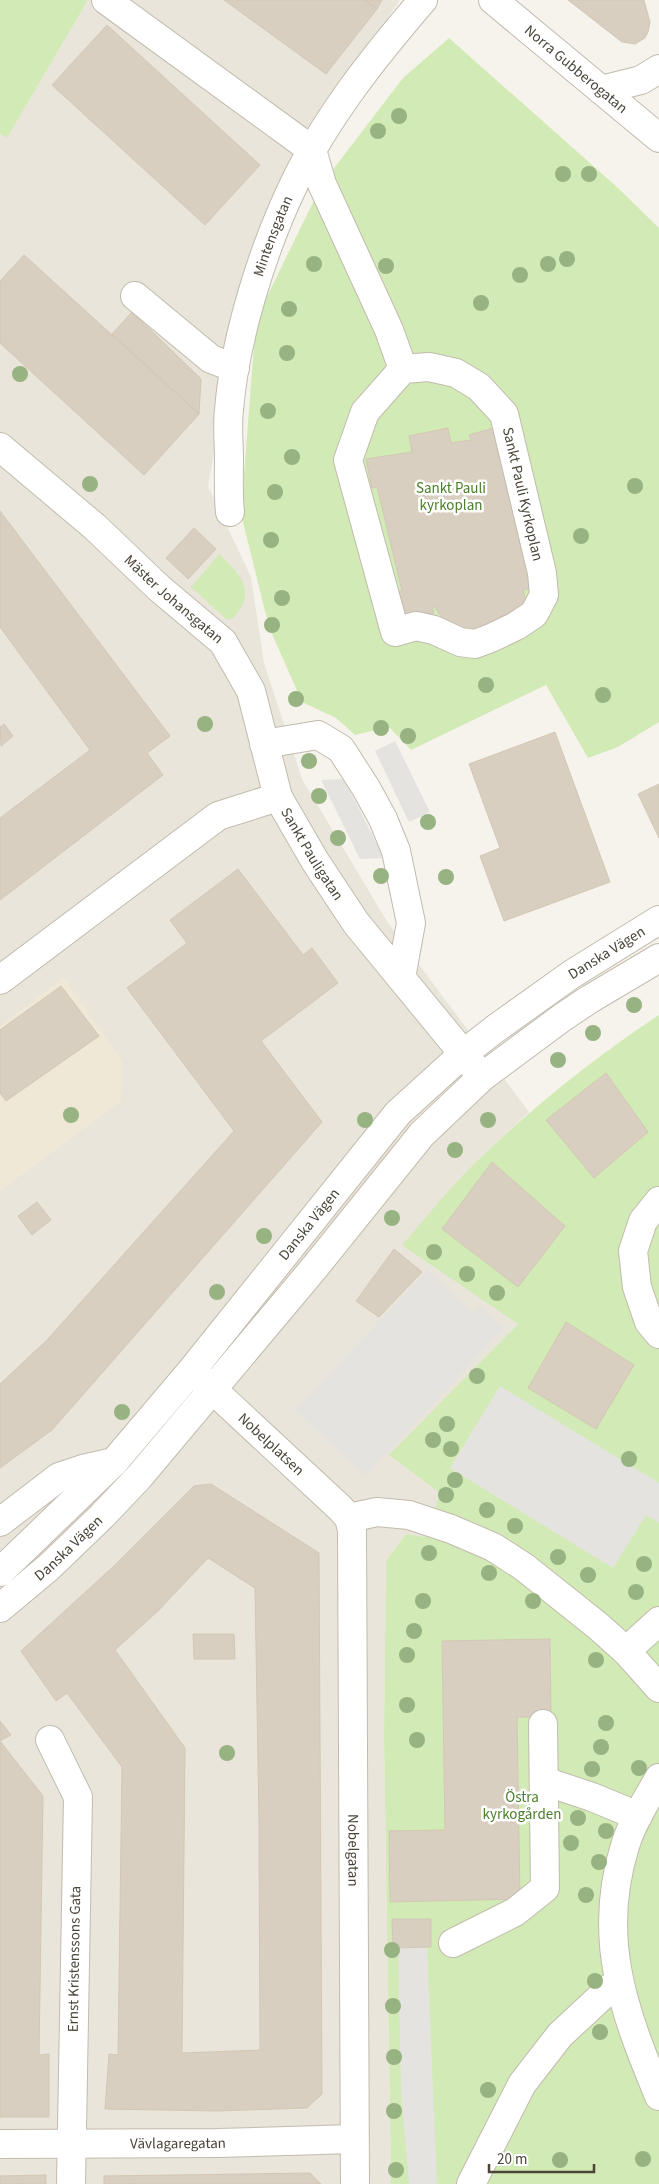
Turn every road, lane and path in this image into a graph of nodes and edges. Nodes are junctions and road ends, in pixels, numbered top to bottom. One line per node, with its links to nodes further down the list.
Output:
1 (106, 0): 7 (street)
2 (423, 0): 7 (street, Mintensgatan)
3 (493, 0): 5 (street, Norra Gubberogatan)
4 (659, 69): 5 (street)
5 (601, 90): 6 (street, Norra Gubberogatan)
6 (659, 138)
7 (312, 150): 9 (street, Mintensgatan); 10 (street)
8 (135, 296): 9 (street)
9 (235, 368): 12 (street, Mintensgatan)
10 (403, 368): 10 (street, Sankt Pauli Kyrkoplan)
11 (0, 447): 13 (street, Mäster Johansgatan)
12 (230, 512)
13 (264, 744): 14 (street, Mäster Johansgatan); 17 (street)
14 (278, 798): 17 (street, Sankt Pauligatan); 18 (street, Sankt Pauligatan)
15 (659, 920): 19 (street, Danska Vägen)
16 (659, 958): 20 (street, Danska Vägen)
17 (401, 978): 19 (street, Sankt Pauligatan)
18 (0, 980)
19 (463, 1054): 20 (street, Sankt Pauligatan); 23 (street, Danska Vägen)
20 (482, 1077): 24 (street, Danska Vägen)
21 (659, 1201): 22 (street)
22 (659, 1334)
23 (192, 1370): 24 (street, Nobelplatsen); 25 (street, Danska Vägen)
24 (212, 1389): 26 (street, Nobelplatsen); 29 (street, Danska Vägen)
25 (114, 1462): 27 (street); 28 (street, Danska Vägen)
26 (349, 1518): 31 (street); 41 (street, Nobelgatan)
27 (0, 1522)
28 (0, 1572)
29 (0, 1608)
30 (659, 1621): 31 (street)
31 (626, 1650): 32 (street)
32 (659, 1688)
33 (542, 1724): 36 (street)
34 (50, 1740): 43 (street, Ernst Kristenssons Gata)
35 (659, 1778): 37 (street)
36 (544, 1781): 37 (street); 38 (street)
37 (638, 1816): 39 (street)
38 (453, 1943)
39 (618, 1981): 40 (street); 46 (street)
40 (659, 2096)
41 (354, 2139): 43 (street, Vävlagaregatan); 45 (street, Nobelgatan)
42 (0, 2144): 43 (street, Vävlagaregatan)
43 (72, 2145): 44 (street, Ernst Kristenssons Gata)
44 (71, 2184)
45 (355, 2184)
46 (471, 2184)

